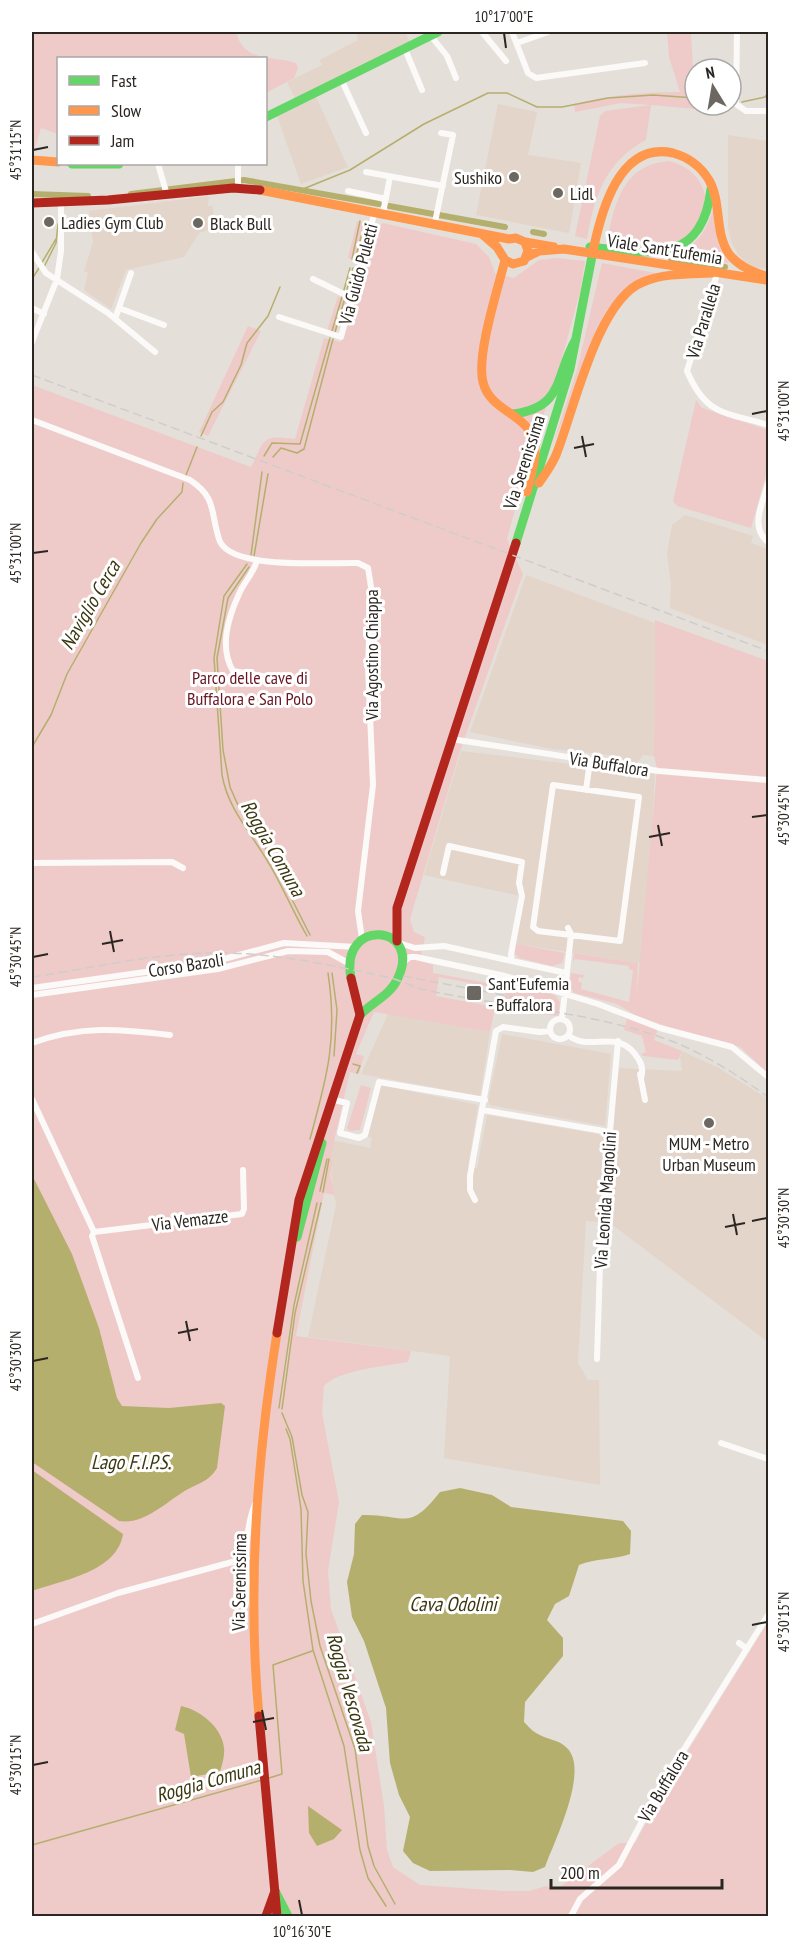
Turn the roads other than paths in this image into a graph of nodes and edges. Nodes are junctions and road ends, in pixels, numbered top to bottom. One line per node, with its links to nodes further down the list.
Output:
1 (482, 32): 8 (street)
2 (512, 32): 6 (street)
3 (548, 32): 6 (street)
4 (737, 32): 13 (street)
5 (435, 34): 7 (main road); 10 (street)
6 (517, 43): 9 (street)
7 (405, 50): 11 (main road); 12 (street)
8 (506, 61)
9 (645, 63)
10 (456, 78)
11 (342, 81): 14 (main road); 15 (street)
12 (422, 90)
13 (768, 111)
14 (267, 117)
15 (366, 133)
16 (441, 133): 25 (street)
17 (32, 160): 18 (main road)
18 (57, 162)
19 (158, 165): 26 (street)
20 (238, 165): 24 (street)
21 (366, 172): 22 (street)
22 (390, 177): 25 (street); 28 (street)
23 (711, 184): 36 (main road); 45 (main road, Via Serenissima); 54 (main road, Via Serenissima)
24 (238, 185): 26 (main road); 31 (main road)
25 (442, 186): 32 (street)
26 (166, 190): 30 (main road)
27 (348, 191): 28 (street)
28 (386, 199): 31 (street)
29 (32, 202): 30 (main road)
30 (61, 202): 43 (street)
31 (379, 212): 32 (main road); 47 (street, Via Guido Puletti)
32 (436, 220): 33 (main road)
33 (476, 231): 34 (main road); 38 (main road)
34 (509, 239): 35 (main road); 38 (main road)
35 (525, 242): 36 (main road, Viale Sant'Eufemia); 39 (main road)
36 (560, 248): 39 (main road, Viale Sant'Eufemia); 42 (main road, Viale Sant'Eufemia)
37 (32, 252): 43 (street)
38 (503, 256): 40 (main road); 46 (main road)
39 (527, 256): 40 (main road)
40 (516, 264): 46 (main road)
41 (131, 273): 49 (street)
42 (714, 274): 45 (main road, Viale Sant'Eufemia); 59 (street, Via Parallela); 61 (main road)
43 (57, 279): 50 (street); 52 (street)
44 (313, 279): 47 (street)
45 (768, 279)
46 (501, 287): 57 (main road)
47 (351, 298): 51 (street, Via Guido Puletti)
48 (32, 308): 50 (street)
49 (119, 308): 52 (street); 53 (street)
50 (44, 314): 55 (street)
51 (279, 316)
52 (115, 319): 56 (street)
53 (164, 325)
54 (579, 334): 57 (main road); 61 (main road, Via Serenissima)
55 (32, 342)
56 (154, 352)
57 (513, 414): 62 (main road)
58 (32, 420): 64 (street, Via Agostino Chiappa)
59 (768, 425)
60 (768, 483): 63 (street)
61 (532, 492): 62 (main road, Via Serenissima)
62 (525, 515): 66 (main road, Via Serenissima)
63 (768, 542)
64 (257, 560): 65 (street); 74 (street, Via Agostino Chiappa)
65 (286, 680)
66 (451, 740): 67 (street, Via Buffalora); 73 (main road, Via Serenissima)
67 (590, 761): 68 (street, Via Buffalora); 69 (street)
68 (768, 780)
69 (586, 790): 75 (street); 75 (street)
70 (32, 863): 71 (street)
71 (183, 868)
72 (443, 873): 79 (street)
73 (397, 908): 76 (main road, Via Serenissima); 77 (main road, Via Serenissima)
74 (360, 924): 76 (street); 78 (street, Via Agostino Chiappa)
75 (569, 931): 82 (street)
76 (377, 932): 77 (main road); 78 (main road, Via Serenissima)
77 (398, 942): 79 (street); 80 (main road, Via Serenissima)
78 (359, 943): 81 (main road); 83 (street, Corso Bazoli)
79 (512, 961): 82 (street)
80 (403, 962): 85 (street); 87 (main road, Via Serenissima)
81 (350, 964): 84 (main road, Via Serenissima); 86 (street, Corso Bazoli)
82 (566, 973): 85 (street)
83 (32, 988)
84 (358, 993): 87 (main road); 88 (main road, Via Serenissima)
85 (564, 994): 89 (street); 95 (street)
86 (32, 995)
87 (376, 999): 88 (main road, Via Serenissima)
88 (360, 1015): 97 (main road, Via Serenissima)
89 (562, 1019): 90 (street); 92 (street)
90 (550, 1031): 92 (street); 98 (street)
91 (170, 1035): 94 (street)
92 (568, 1035): 93 (street)
93 (618, 1041): 99 (street); 102 (street, Via Leonida Magnolini)
94 (32, 1043)
95 (768, 1077)
96 (32, 1099): 107 (street)
97 (334, 1100): 98 (street); 101 (main road, Via Serenissima)
98 (485, 1100): 100 (street)
99 (645, 1100)
100 (483, 1110): 102 (street); 106 (street)
101 (325, 1124): 103 (main road, Via Serenissima); 105 (main road, Via Serenissima)
102 (609, 1132): 109 (street, Via Leonida Magnolini)
103 (310, 1162): 105 (main road); 108 (main road, Via Serenissima)
104 (243, 1170): 107 (street, Via Vemazze)
105 (309, 1196): 108 (main road, Via Serenissima)
106 (475, 1200)
107 (94, 1233): 110 (street)
108 (292, 1250): 113 (main road, Via Serenissima)
109 (597, 1359)
110 (138, 1378)
111 (721, 1443): 112 (street)
112 (768, 1459)
113 (258, 1497): 114 (street); 115 (main road, Via Serenissima)
114 (247, 1558): 115 (street); 117 (street)
115 (254, 1612): 120 (main road, Via Serenissima)
116 (768, 1615): 119 (street, Via Buffalora)
117 (32, 1624)
118 (739, 1643): 119 (street)
119 (747, 1648): 124 (street, Via Buffalora)
120 (275, 1891): 121 (main road); 122 (main road, Via Serenissima); 123 (main road)
121 (266, 1917)
122 (277, 1917)
123 (288, 1917)
124 (571, 1917)

